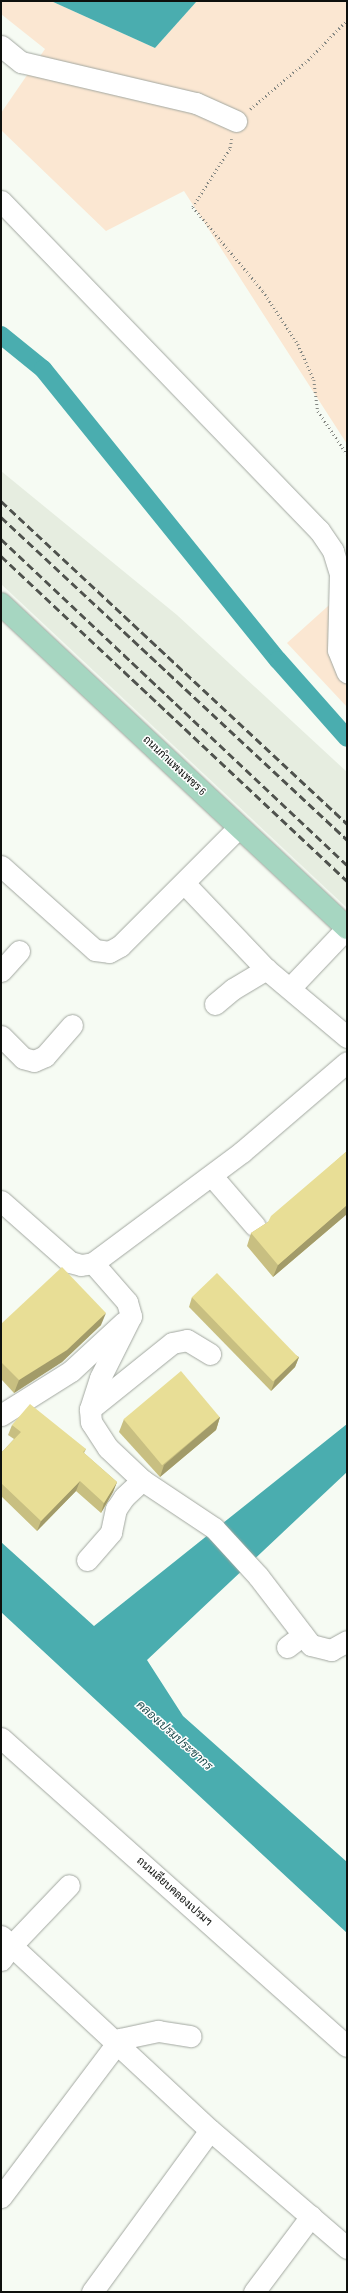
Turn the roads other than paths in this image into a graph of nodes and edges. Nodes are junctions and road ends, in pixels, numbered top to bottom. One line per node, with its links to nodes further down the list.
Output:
1 (1, 46): 2 (street)
2 (236, 121)
3 (1, 201): 5 (street)
4 (1, 604): 6 (main road, ถนนกำแพงเพชร 6)
5 (347, 672)
6 (239, 827): 8 (street); 9 (main road, ถนนกำแพงเพชร 6)
7 (1, 866): 8 (street)
8 (184, 883): 11 (street)
9 (347, 928): 13 (street)
10 (19, 952): 12 (street)
11 (266, 969): 13 (street); 14 (street)
12 (1, 971)
13 (290, 988): 17 (street)
14 (215, 1004)
15 (72, 1025): 16 (street)
16 (1, 1036)
17 (347, 1037)
18 (347, 1062): 19 (street)
19 (212, 1176): 21 (street); 22 (street)
20 (1, 1201): 22 (street)
21 (255, 1226)
22 (93, 1263): 23 (street)
23 (131, 1316): 25 (street); 26 (street)
24 (210, 1354): 25 (street)
25 (90, 1408): 27 (street)
26 (1, 1415)
27 (142, 1480): 28 (street); 29 (street)
28 (87, 1560)
29 (345, 1645)
30 (1, 1738): 35 (street, ถนนเลียบคลองเปรมฯ)
31 (70, 1885): 32 (street)
32 (4, 1947): 34 (street)
33 (191, 2036): 34 (street)
34 (117, 2042): 36 (street); 37 (street)
35 (347, 2046)
36 (210, 2130): 38 (street); 40 (street)
37 (1, 2197)
38 (311, 2216): 39 (street); 41 (street)
39 (347, 2248)
40 (92, 2292)
41 (254, 2292)

